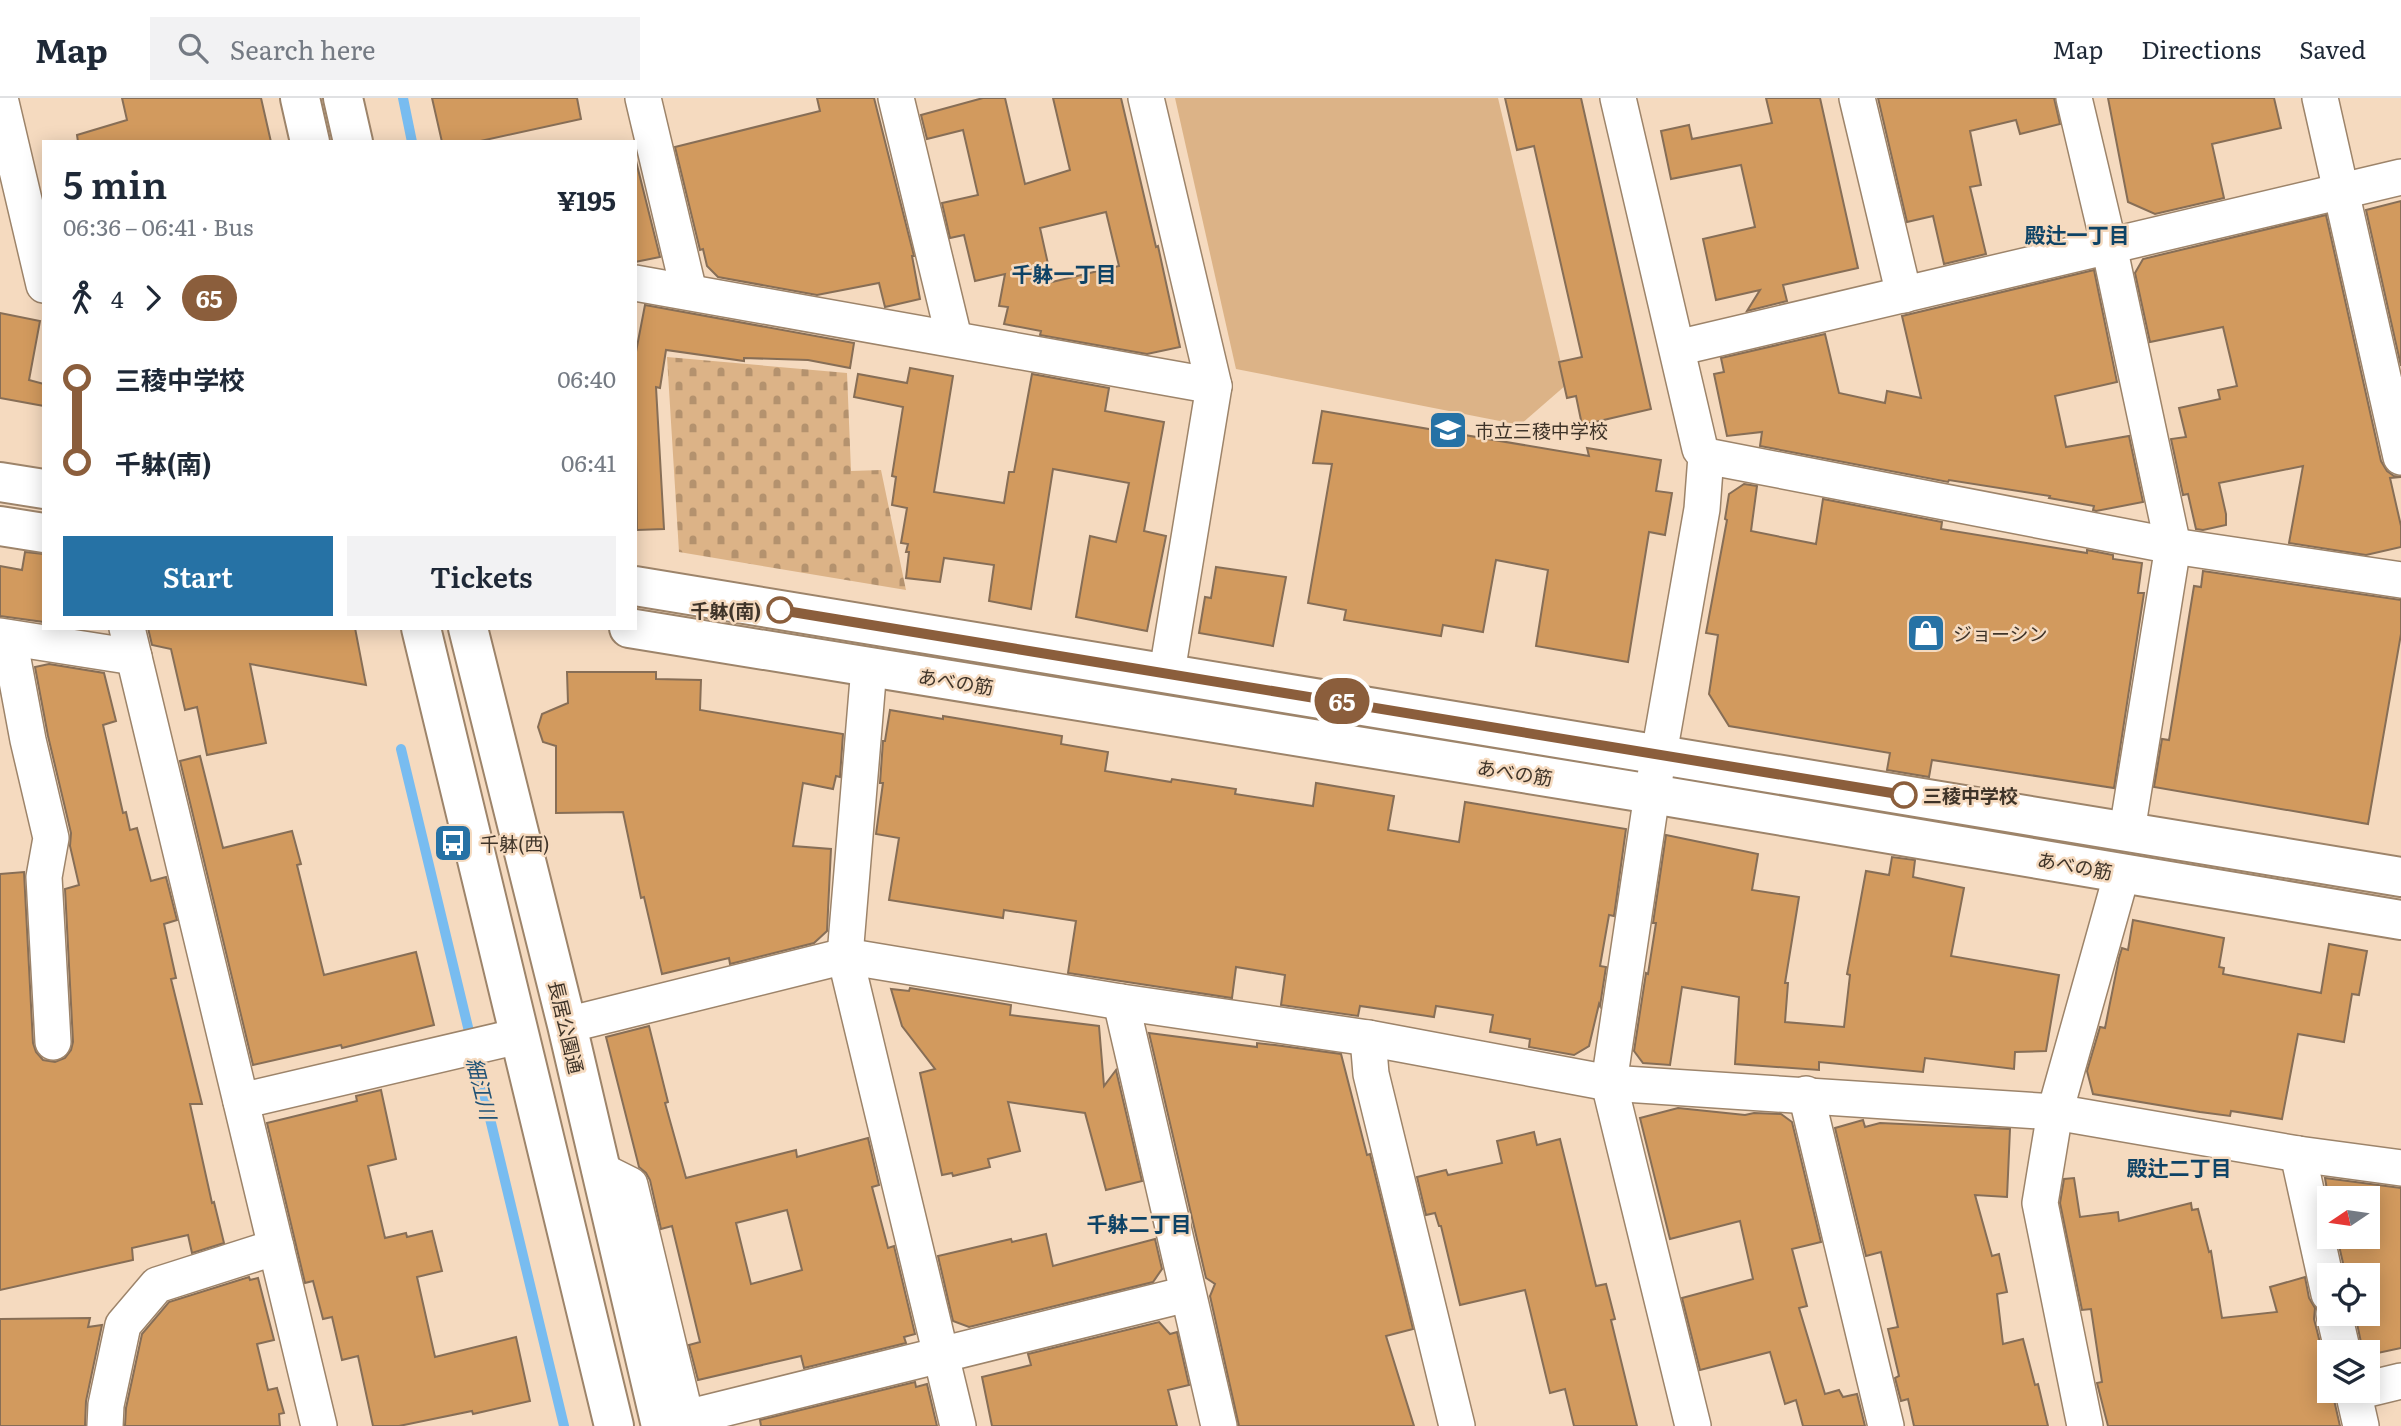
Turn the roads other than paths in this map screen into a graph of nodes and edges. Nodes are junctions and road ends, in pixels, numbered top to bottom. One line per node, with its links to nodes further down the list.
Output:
1 (0, 98): 14 (street)
2 (300, 98): 11 (main road)
3 (343, 98): 12 (main road)
4 (643, 98): 19 (street)
5 (897, 98): 21 (street)
6 (1146, 98): 23 (street)
7 (1618, 98): 22 (street)
8 (1857, 98): 20 (street)
9 (2074, 98): 16 (street)
10 (2320, 98): 15 (street)
11 (310, 140)
12 (353, 140)
13 (2401, 177): 15 (street)
14 (21, 184): 17 (street)
15 (2343, 191): 16 (street); 25 (street)
16 (2109, 246): 20 (street); 30 (street)
17 (42, 276)
18 (637, 283): 19 (street)
19 (689, 292): 21 (street)
20 (1904, 295): 22 (street)
21 (954, 338): 23 (street)
22 (1676, 348): 24 (street)
23 (1214, 386): 39 (street)
24 (1706, 456): 30 (street); 41 (street)
25 (2401, 457)
26 (0, 482): 27 (main road)
27 (42, 489)
28 (0, 526): 29 (main road)
29 (42, 533)
30 (2172, 546): 31 (street); 43 (street)
31 (2401, 580)
32 (637, 586): 39 (main road)
33 (637, 629): 38 (main road, あべの筋)
34 (421, 630): 51 (main road)
35 (468, 630): 49 (main road, 長居公園通)
36 (5, 637): 37 (street); 40 (street)
37 (131, 642): 55 (street)
38 (869, 667): 42 (main road, あべの筋); 47 (street)
39 (1167, 672): 41 (main road)
40 (14, 743): 52 (street)
41 (1659, 754): 42 (street); 43 (main road)
42 (1652, 794): 44 (main road, あべの筋); 53 (street)
43 (2127, 831): 45 (main road)
44 (2122, 873): 46 (main road, あべの筋); 56 (street)
45 (2401, 877)
46 (2401, 920)
47 (845, 956): 48 (street); 49 (street); 62 (street)
48 (1121, 1002): 50 (street); 61 (street)
49 (567, 1025): 65 (main road, 長居公園通)
50 (1368, 1038): 53 (street); 71 (street)
51 (504, 1040): 55 (street); 68 (main road)
52 (53, 1042)
53 (1609, 1083): 54 (street); 72 (street)
54 (1806, 1094): 56 (street); 73 (street)
55 (241, 1101): 59 (street)
56 (2055, 1112): 57 (street); 74 (street)
57 (2298, 1154): 58 (street); 60 (street)
58 (2401, 1168)
59 (276, 1247): 66 (street); 67 (street)
60 (2322, 1263)
61 (1187, 1294): 62 (street); 70 (street)
62 (941, 1355): 65 (street); 69 (street)
63 (2401, 1381): 64 (street)
64 (2380, 1390)
65 (678, 1423)
66 (106, 1426)
67 (319, 1426)
68 (614, 1426)
69 (958, 1426)
70 (1219, 1426)
71 (1457, 1426)
72 (1693, 1426)
73 (1886, 1426)
74 (2085, 1426)

